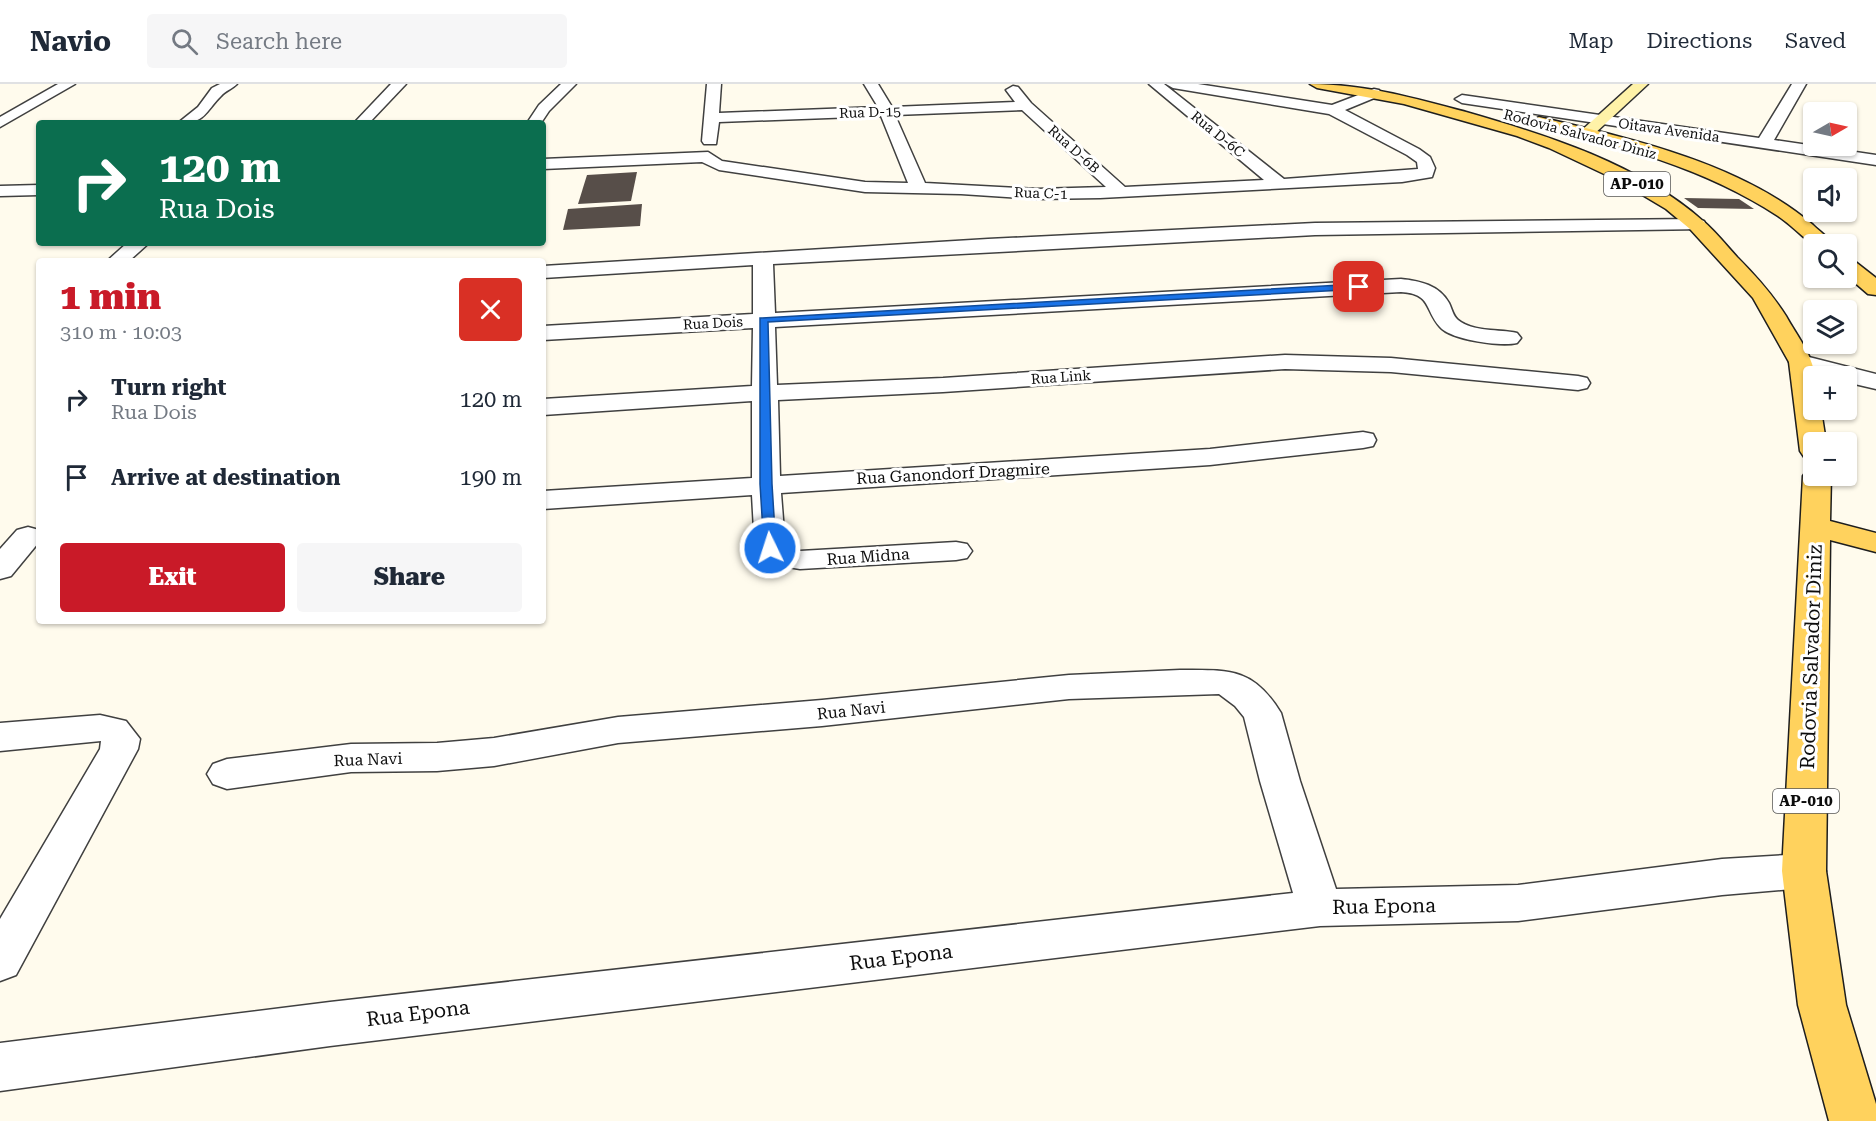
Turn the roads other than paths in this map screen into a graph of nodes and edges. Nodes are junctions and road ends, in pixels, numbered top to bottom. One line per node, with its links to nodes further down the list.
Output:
1 (69, 84): 25 (street)
2 (230, 84): 21 (street)
3 (399, 84): 22 (street)
4 (569, 84): 23 (street)
5 (714, 84): 20 (street)
6 (871, 84): 19 (street)
7 (1008, 84): 17 (street, Rua D-6B)
8 (1156, 84): 31 (street, Rua D-6C)
9 (1173, 84): 18 (street, Rua C-1)
10 (1317, 84): 15 (main road, Rodovia Salvador Diniz / AP-010)
11 (1351, 84): 15 (main road, Rodovia Salvador Diniz / AP-010)
12 (1641, 84): 24 (street)
13 (1799, 84): 27 (street)
14 (1476, 89): 16 (street)
15 (1379, 91): 16 (main road, Rodovia Salvador Diniz / AP-010); 18 (street); 36 (main road, Rodovia Salvador Diniz / AP-010)
16 (1460, 101): 24 (street, Oitava Avenida); 26 (main road, Rodovia Salvador Diniz / AP-010)
17 (1026, 106): 19 (street, Rua D-15); 35 (street, Rua D-6B)
18 (1333, 110): 31 (street, Rua C-1)
19 (887, 111): 20 (street, Rua D-15); 32 (street)
20 (714, 118): 28 (street)
21 (189, 120)
22 (364, 120)
23 (536, 120)
24 (1603, 120): 26 (street); 27 (street, Oitava Avenida)
25 (0, 123)
26 (1587, 133): 37 (main road, Rodovia Salvador Diniz / AP-010)
27 (1764, 143): 29 (street, Oitava Avenida)
28 (708, 157): 30 (street, Rua C-1); 32 (street, Rua C-1)
29 (1876, 160)
30 (546, 164)
31 (1280, 184): 35 (street, Rua C-1)
32 (918, 187): 35 (street, Rua C-1)
33 (36, 190): 34 (street)
34 (0, 191)
35 (1121, 192)
36 (1697, 225): 40 (street); 47 (main road, Rodovia Salvador Diniz / AP-010)
37 (1811, 234)
38 (135, 246): 39 (street)
39 (121, 258)
40 (763, 260): 41 (street); 44 (street)
41 (546, 272)
42 (1857, 273): 43 (main road)
43 (1876, 289)
44 (764, 320): 45 (street, Rua Dois); 46 (street, Rua Dois); 50 (street)
45 (546, 333)
46 (1509, 338)
47 (1801, 362): 48 (street); 52 (main road, Rodovia Salvador Diniz / AP-010)
48 (1876, 382)
49 (1578, 383): 50 (street, Rua Link)
50 (766, 393): 51 (street, Rua Link); 54 (street)
51 (546, 407)
52 (1811, 432)
53 (1363, 440): 54 (street, Rua Ganondorf Dragmire)
54 (766, 484): 56 (street, Rua Ganondorf Dragmire); 60 (street, Rua Midna)
55 (1817, 486): 57 (main road, Rodovia Salvador Diniz / AP-010)
56 (546, 500)
57 (1815, 526): 59 (main road); 64 (main road, Rodovia Salvador Diniz / AP-010)
58 (22, 536): 61 (street)
59 (1876, 543)
60 (956, 551)
61 (0, 569)
62 (0, 738): 66 (street)
63 (227, 774): 65 (street, Rua Navi)
64 (1804, 870): 65 (street, Rua Epona); 68 (main road, Rodovia Salvador Diniz / AP-010)
65 (1320, 908): 67 (street, Rua Epona)
66 (0, 961)
67 (0, 1066)
68 (1855, 1121)

